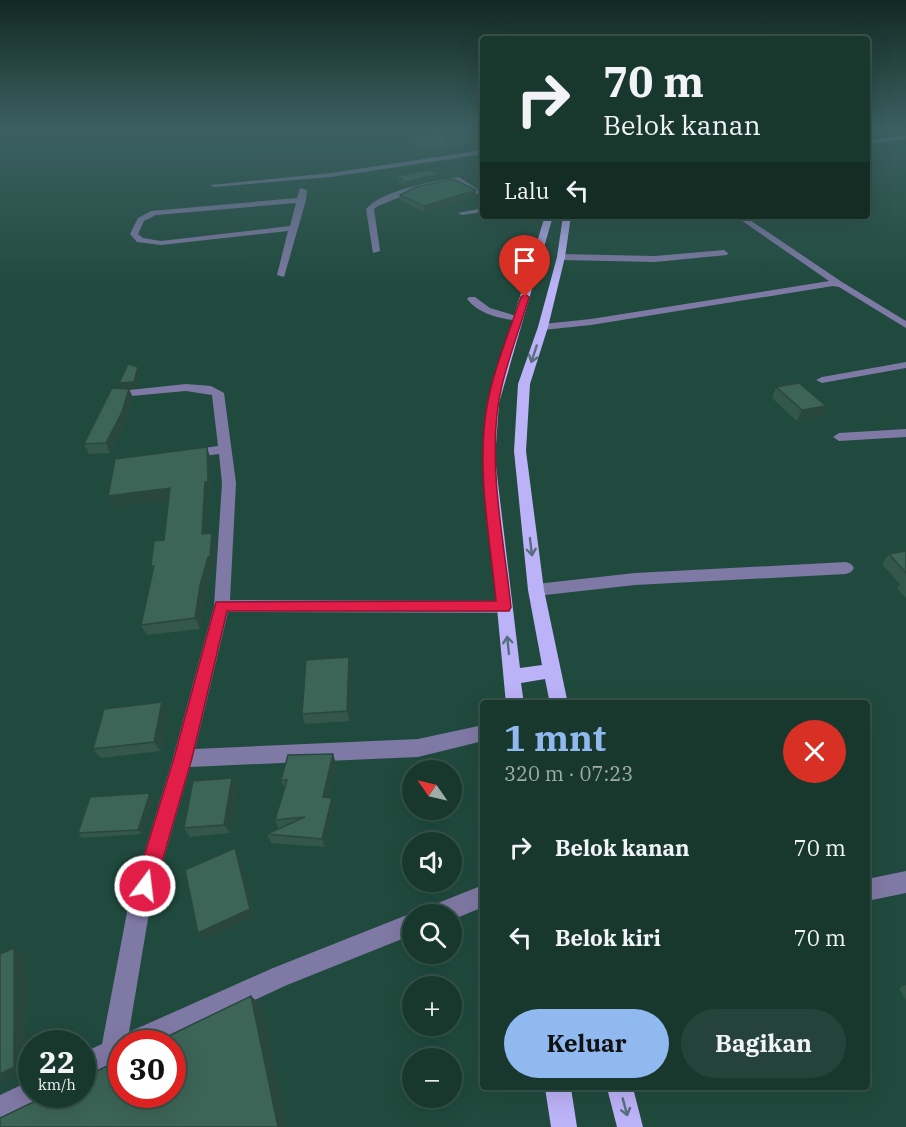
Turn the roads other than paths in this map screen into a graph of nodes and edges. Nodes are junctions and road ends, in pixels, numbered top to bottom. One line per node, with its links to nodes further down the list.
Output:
1 (245, 183): 4 (street)
2 (304, 183): 5 (street)
3 (430, 183): 12 (street)
4 (214, 185)
5 (302, 200): 11 (street); 11 (street)
6 (480, 210): 7 (street)
7 (462, 213)
8 (548, 219): 18 (main road)
9 (567, 219): 14 (main road)
10 (744, 219): 16 (street)
11 (294, 228): 15 (street)
12 (376, 251)
13 (724, 253): 14 (street)
14 (561, 256): 20 (main road)
15 (281, 274)
16 (839, 284): 19 (street); 20 (street)
17 (472, 299): 18 (street)
18 (518, 318): 31 (main road)
19 (906, 326)
20 (543, 327): 29 (main road, one-way to 29)
21 (906, 365): 22 (street)
22 (822, 380)
23 (120, 394): 26 (street)
24 (906, 433): 25 (street)
25 (839, 437)
26 (226, 449): 27 (street); 30 (street)
27 (170, 456)
28 (846, 568): 29 (street)
29 (536, 590): 32 (main road)
30 (222, 606): 31 (street); 37 (street)
31 (504, 607): 33 (main road, one-way to 31)
32 (553, 670): 33 (main road); 35 (main road)
33 (512, 677): 34 (main road)
34 (515, 700)
35 (558, 700)
36 (480, 734): 37 (street)
37 (183, 758): 43 (street)
38 (906, 882): 39 (street)
39 (870, 889)
40 (480, 897): 41 (street)
41 (462, 904)
42 (402, 928): 44 (street)
43 (124, 1030)
44 (162, 1030)
45 (558, 1090): 49 (main road)
46 (621, 1090): 50 (main road, one-way to 50)
47 (18, 1100): 48 (street)
48 (0, 1109)
49 (564, 1127)
50 (630, 1127)

